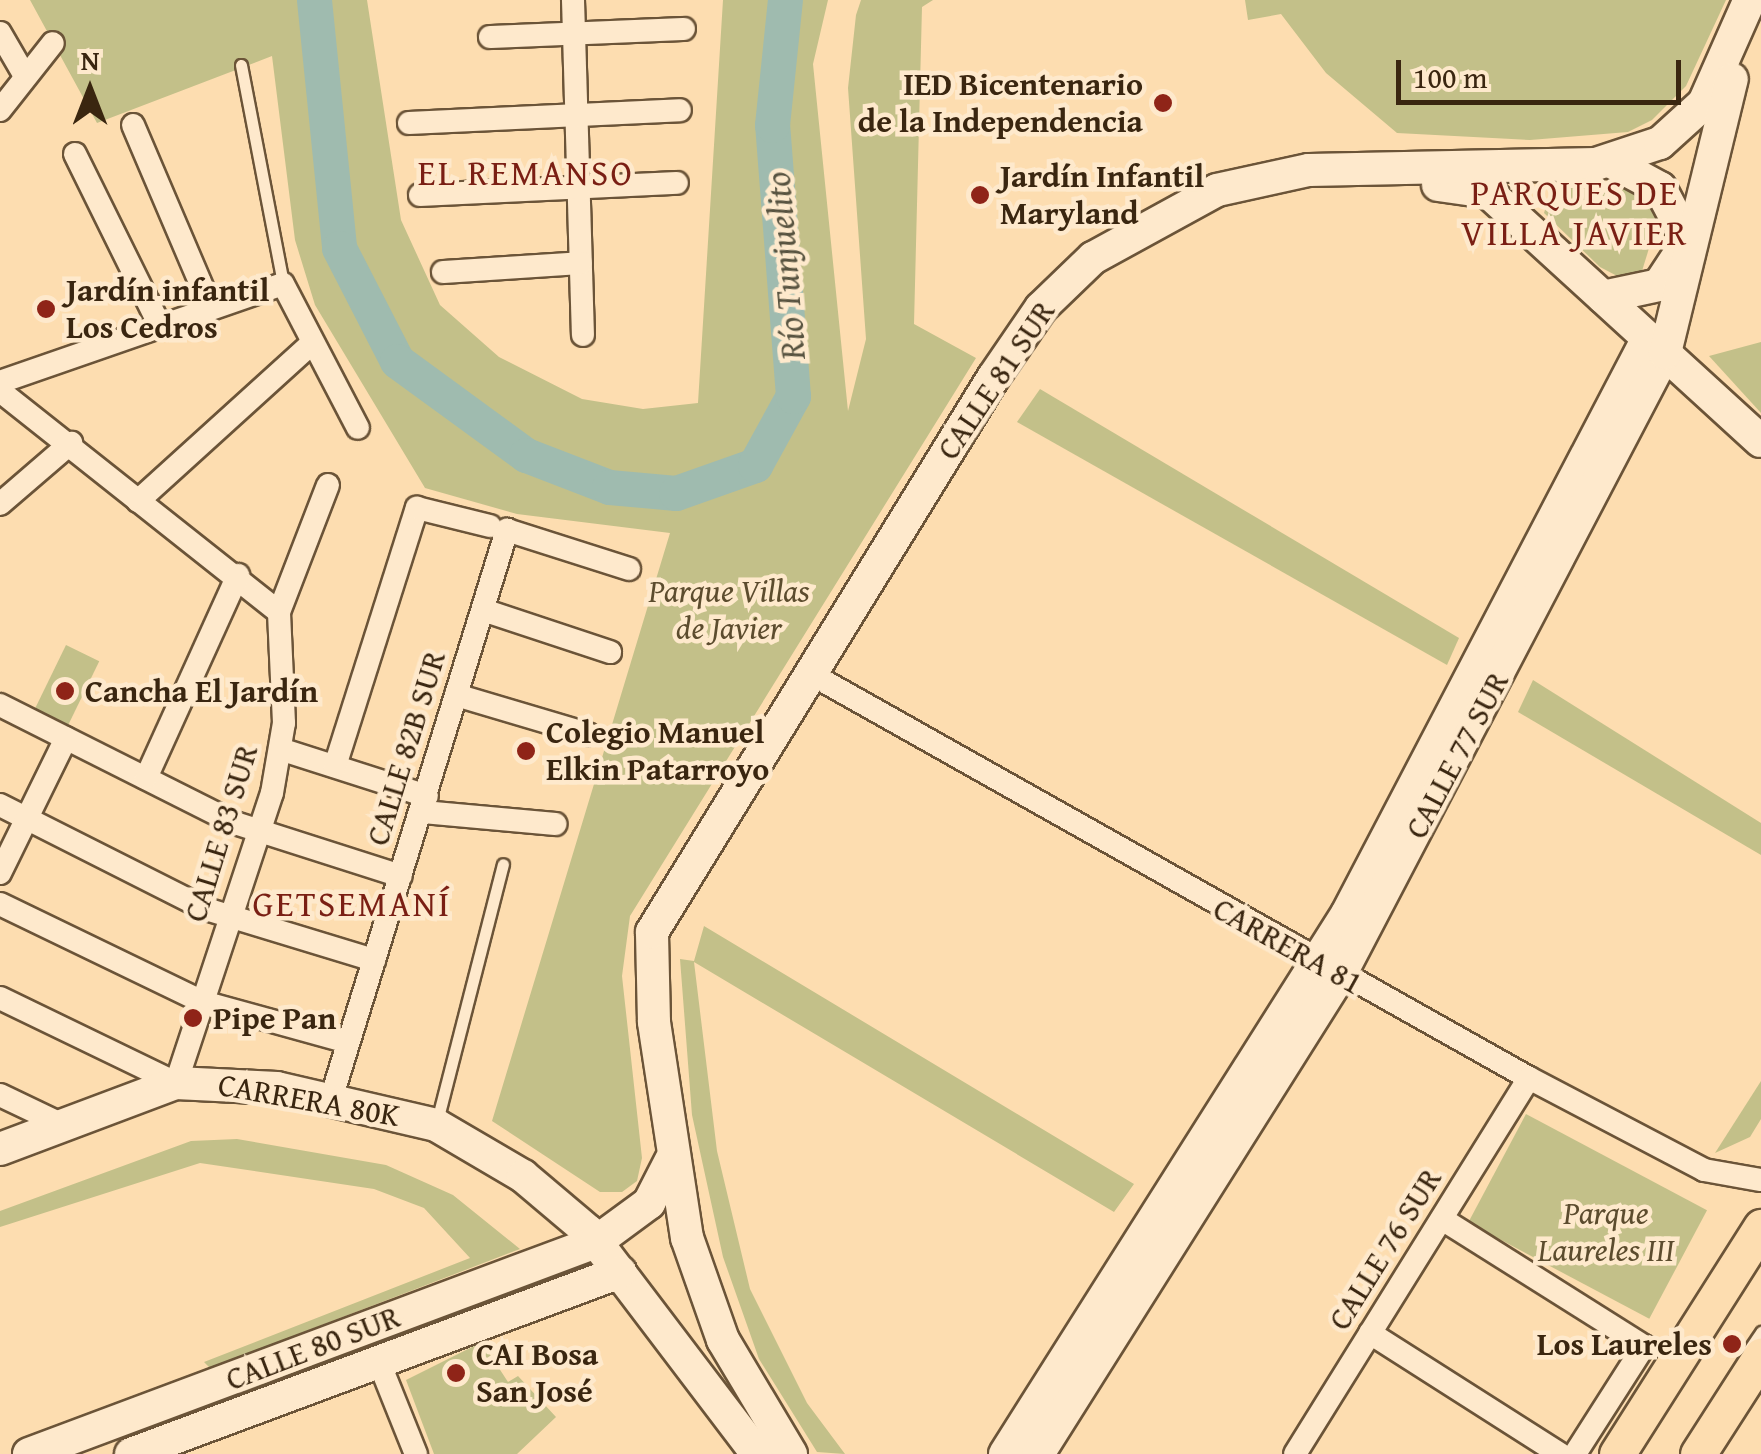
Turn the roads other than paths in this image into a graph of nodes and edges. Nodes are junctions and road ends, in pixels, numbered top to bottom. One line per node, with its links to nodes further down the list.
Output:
1 (573, 0): 5 (street)
2 (1749, 3): 16 (street, CALLE 81 SUR); 20 (street, CALLE 77 SUR)
3 (684, 30): 5 (street)
4 (0, 33): 9 (street)
5 (574, 33): 6 (street); 12 (street)
6 (490, 37)
7 (53, 43): 9 (street)
8 (241, 65): 23 (lane)
9 (26, 76): 10 (street)
10 (0, 110)
11 (680, 110): 12 (street)
12 (576, 111): 13 (street); 18 (street)
13 (409, 123)
14 (133, 125): 25 (street)
15 (74, 154): 26 (street)
16 (1612, 162): 20 (street); 62 (street, CALLE 81 SUR)
17 (677, 183): 18 (street)
18 (579, 186): 19 (street); 21 (street)
19 (420, 195)
20 (1688, 240): 24 (street); 29 (street, CALLE 77 SUR)
21 (581, 263): 22 (street); 27 (street)
22 (443, 272)
23 (283, 284): 25 (street); 28 (street)
24 (1603, 297): 29 (street); 44 (street, CALLE 81 SUR)
25 (211, 308): 26 (street)
26 (158, 324): 30 (street)
27 (583, 335)
28 (310, 345): 32 (street); 36 (street)
29 (1657, 346): 33 (street); 64 (street, CALLE 77 SUR)
30 (0, 382)
31 (0, 391): 34 (street)
32 (358, 428)
33 (1761, 440)
34 (71, 443): 36 (street); 37 (street)
35 (328, 485): 42 (street, CALLE 83 SUR)
36 (138, 501): 40 (street)
37 (0, 504)
38 (499, 528): 39 (street); 41 (street, CALLE 82B SUR); 50 (street)
39 (629, 570)
40 (238, 575): 42 (street); 51 (street)
41 (483, 610): 43 (street); 45 (street, CALLE 82B SUR)
42 (279, 612): 49 (street, CALLE 83 SUR)
43 (610, 652)
44 (826, 682): 62 (street, CALLE 81 SUR); 64 (street, CARRERA 81)
45 (456, 695): 47 (street); 52 (street, CALLE 82B SUR)
46 (0, 704): 48 (street)
47 (588, 734)
48 (66, 738): 51 (street); 54 (street)
49 (283, 750): 50 (street); 56 (street, CALLE 83 SUR)
50 (335, 766): 52 (street)
51 (146, 778): 56 (street)
52 (425, 804): 55 (street); 59 (street, CALLE 82B SUR)
53 (0, 805): 54 (street)
54 (27, 818): 58 (street); 61 (street)
55 (554, 824)
56 (260, 831): 59 (street); 61 (street, CALLE 83 SUR)
57 (502, 864): 73 (lane)
58 (0, 872)
59 (401, 876): 63 (street, CALLE 82B SUR)
60 (0, 904): 66 (street)
61 (231, 916): 63 (street); 66 (street, CALLE 83 SUR)
62 (651, 955): 75 (street, CALLE 81 SUR)
63 (374, 960): 67 (street, CALLE 82B SUR)
64 (1329, 969): 68 (street, CARRERA 81); 92 (street, CALLE 77 SUR); 93 (street, CALLE 77 SUR)
65 (0, 998): 69 (street, CARRERA 80K)
66 (203, 1002): 67 (street); 69 (street, CALLE 83 SUR)
67 (348, 1042): 71 (street, CALLE 82B SUR)
68 (1529, 1078): 76 (street, CARRERA 81); 77 (street, CALLE 76 SUR)
69 (176, 1082): 71 (street, CARRERA 80K); 72 (street)
70 (0, 1094): 72 (street)
71 (331, 1099): 73 (street, CARRERA 80K)
72 (64, 1125): 74 (street)
73 (436, 1125): 79 (street, CARRERA 80K)
74 (0, 1149)
75 (671, 1160): 79 (street); 91 (street, CALLE 81 SUR)
76 (1761, 1180)
77 (1442, 1219): 83 (street, CALLE 76 SUR); 95 (street)
78 (1761, 1227): 96 (main road)
79 (596, 1242): 81 (street, CARRERA 80K); 87 (street, CALLE 80 SUR)
80 (1761, 1252): 97 (lane)
81 (620, 1272): 85 (street, CALLE 80 SUR); 90 (street, CARRERA 80K)
82 (1761, 1332): 98 (lane)
83 (1370, 1333): 86 (street, CALLE 76 SUR); 94 (street)
84 (1761, 1356): 99 (main road)
85 (378, 1362): 88 (street, CALLE 80 SUR); 89 (street)
86 (1299, 1453)
87 (29, 1454)
88 (131, 1454)
89 (416, 1454)
90 (757, 1454)
91 (790, 1454)
92 (1005, 1454)
93 (1038, 1454)
94 (1560, 1454)
95 (1576, 1454)
96 (1617, 1454)
97 (1633, 1454)
98 (1681, 1454)
99 (1698, 1454)

